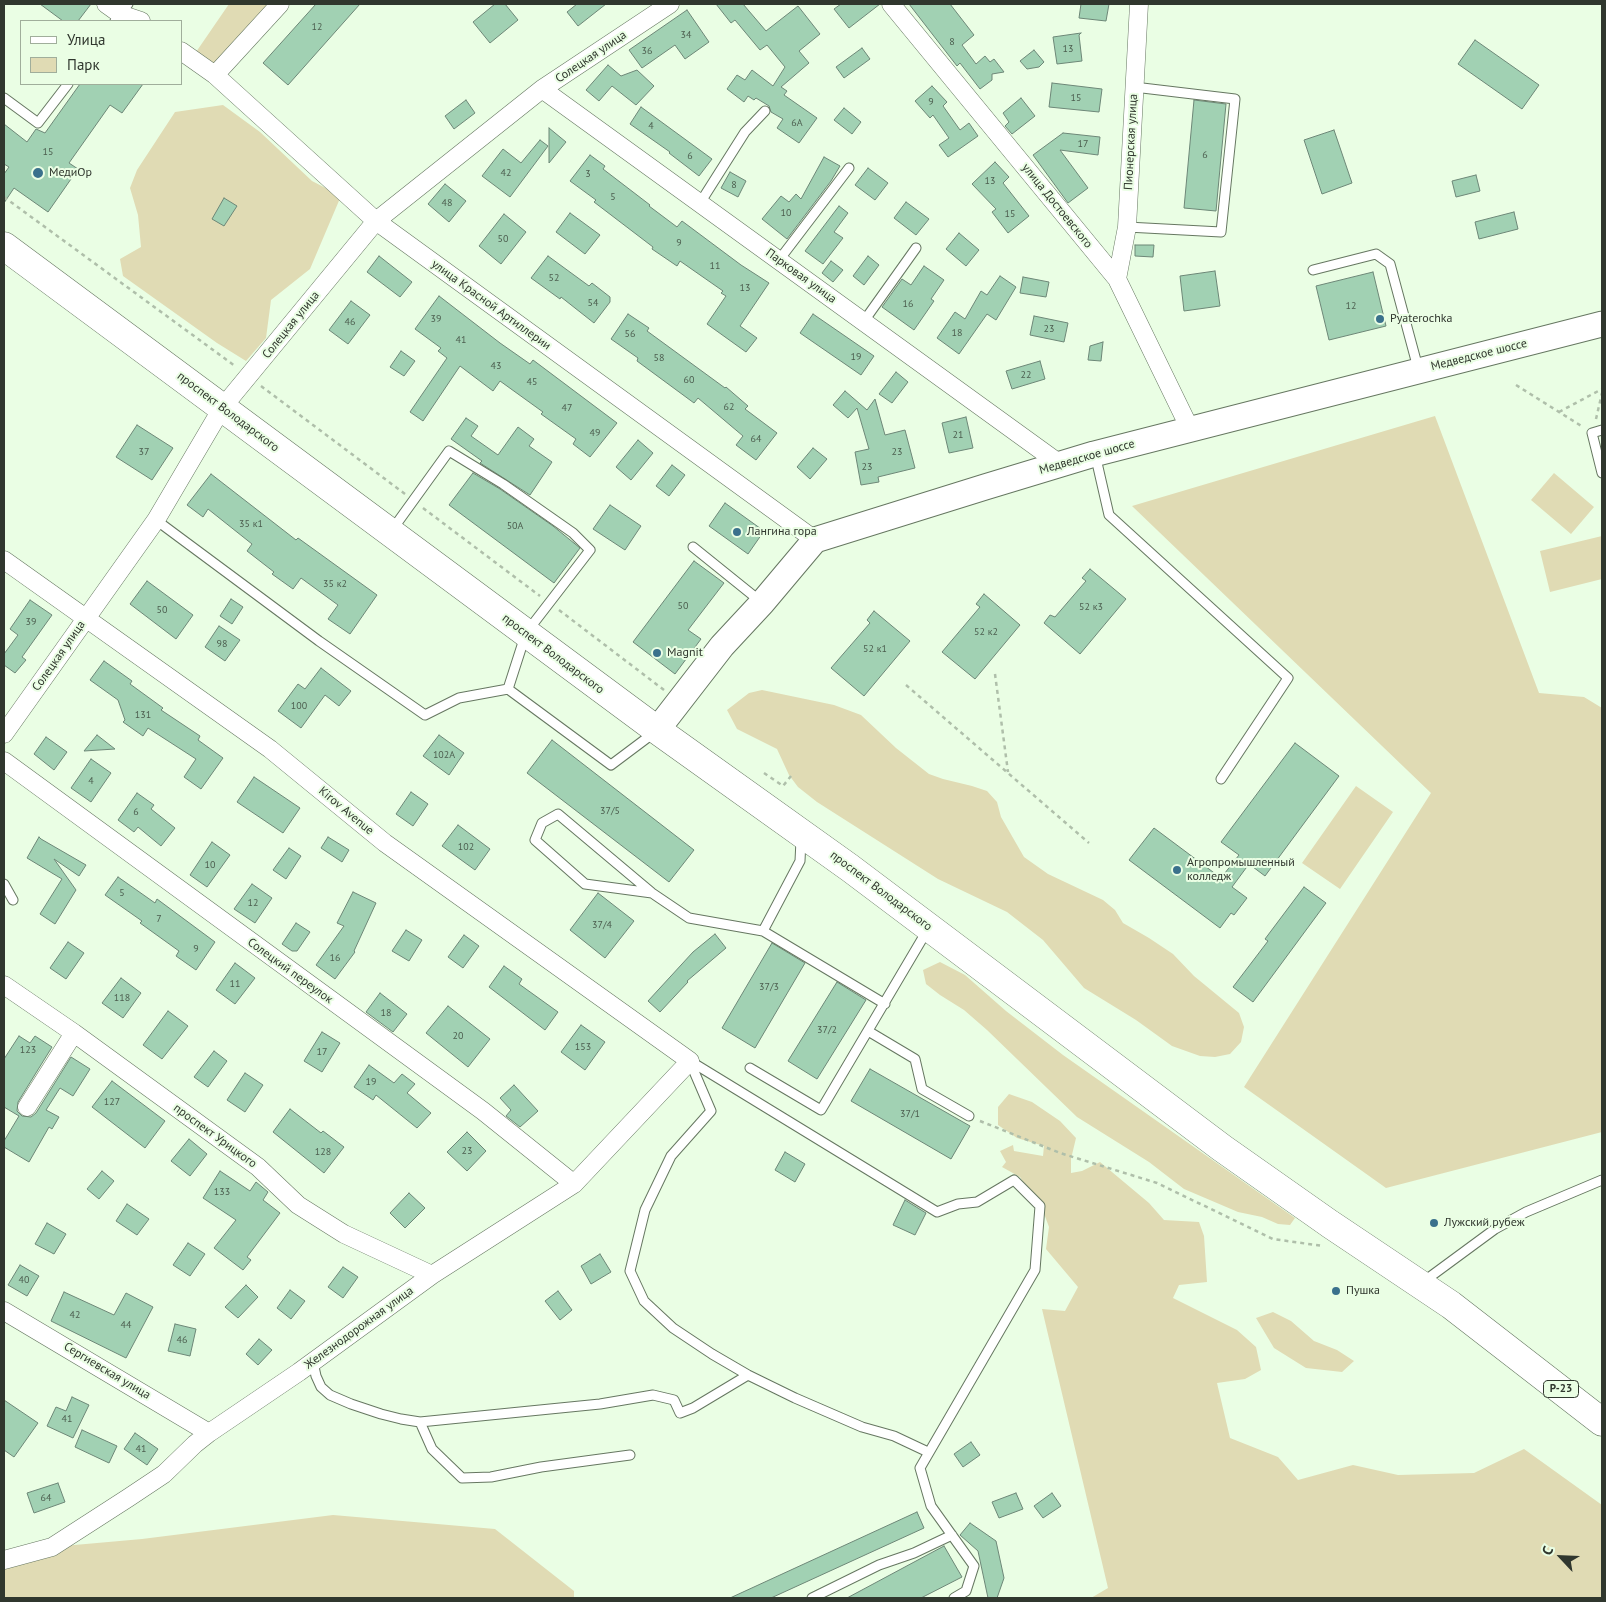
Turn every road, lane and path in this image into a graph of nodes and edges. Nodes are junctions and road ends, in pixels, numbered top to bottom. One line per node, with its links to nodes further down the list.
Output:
1 (106, 4): 6 (street)
2 (280, 4): 9 (street)
3 (670, 4): 12 (street, Солецкая улица)
4 (891, 4): 24 (street, улица Достоевского)
5 (1139, 4): 11 (street, Пионерская улица)
6 (121, 13): 7 (street)
7 (138, 20)
8 (182, 51): 9 (street, улица Красной Артиллерии)
9 (215, 75): 18 (street, улица Красной Артиллерии)
10 (67, 85): 13 (lane)
11 (1134, 87): 19 (street, Пионерская улица); 19 (lane)
12 (542, 89): 17 (street, Парковая улица); 18 (street, Солецкая улица)
13 (4, 98)
14 (765, 111): 17 (lane)
15 (848, 168): 22 (lane)
16 (4, 197): 28 (path)
17 (700, 203): 22 (street, Парковая улица)
18 (376, 221): 28 (street, Солецкая улица); 43 (street, улица Красной Артиллерии)
19 (1127, 227): 24 (street, Пионерская улица)
20 (4, 246): 32 (main road, проспект Володарского)
21 (916, 248): 25 (lane)
22 (779, 260): 25 (street, Парковая улица)
23 (1313, 270): 27 (lane)
24 (1117, 279): 34 (street, улица Достоевского)
25 (864, 321): 38 (street, Парковая улица)
26 (1602, 324): 27 (main road, Медведское шоссе)
27 (1419, 371): 34 (main road, Медведское шоссе)
28 (248, 376): 32 (street, Солецкая улица); 40 (path)
29 (1516, 385): 33 (path)
30 (1602, 389): 33 (path)
31 (1602, 393): 36 (path)
32 (222, 408): 41 (street, Солецкая улица); 42 (main road, проспект Володарского)
33 (1559, 412): 36 (path)
34 (1190, 429): 37 (main road, Медведское шоссе)
35 (1602, 430): 36 (lane)
36 (1592, 433): 39 (lane)
37 (1094, 454): 38 (main road, Медведское шоссе); 60 (lane)
38 (1060, 464): 43 (main road, Медведское шоссе)
39 (1602, 473)
40 (413, 500): 42 (lane); 46 (path); 46 (lane)
41 (156, 520): 48 (street, Солецкая улица); 52 (lane)
42 (391, 533): 49 (main road, проспект Володарского)
43 (815, 540): 47 (main road)
44 (694, 546): 47 (lane)
45 (4, 560): 48 (street, Kirov Avenue)
46 (549, 603): 49 (lane); 53 (path)
47 (762, 603): 54 (main road)
48 (86, 619): 55 (street, Солецкая улица); 72 (street, Kirov Avenue)
49 (526, 633): 52 (lane); 54 (main road, проспект Володарского)
50 (995, 674): 58 (path)
51 (906, 685): 58 (path)
52 (508, 689): 54 (lane)
53 (671, 696)
54 (657, 730): 61 (main road, проспект Володарского)
55 (4, 734)
56 (4, 761): 77 (street, Солецкий переулок)
57 (764, 773): 59 (path)
58 (1008, 773): 62 (path)
59 (791, 776)
60 (1221, 780)
61 (801, 832): 66 (main road, проспект Володарского); 67 (lane)
62 (1089, 843)
63 (4, 884): 65 (lane)
64 (652, 893): 64 (lane); 67 (lane)
65 (13, 900)
66 (930, 927): 69 (lane); 80 (main road, проспект Володарского)
67 (763, 931): 69 (lane)
68 (4, 985): 71 (street, проспект Урицкого)
69 (884, 1004): 70 (lane)
70 (868, 1031): 73 (lane); 75 (lane)
71 (74, 1033): 74 (street); 79 (street, проспект Урицкого)
72 (690, 1061): 77 (street, Железнодорожная улица); 83 (lane); 87 (lane)
73 (750, 1068)
74 (27, 1107)
75 (970, 1116): 78 (path)
76 (1602, 1180): 80 (lane)
77 (574, 1184): 79 (street, Железнодорожная улица)
78 (1328, 1247)
79 (432, 1275): 82 (street, Железнодорожная улица)
80 (1421, 1284): 85 (main road, проспект Володарского / Р-23)
81 (4, 1311): 86 (street, Сергиевская улица)
82 (313, 1362): 84 (lane); 86 (street, Железнодорожная улица)
83 (748, 1375): 84 (lane); 87 (lane)
84 (420, 1422): 88 (lane)
85 (1602, 1422)
86 (209, 1433): 90 (street, Железнодорожная улица)
87 (928, 1452): 89 (lane)
88 (630, 1455)
89 (952, 1535): 91 (lane); 92 (lane)
90 (4, 1560)
91 (812, 1598)
92 (954, 1598)

